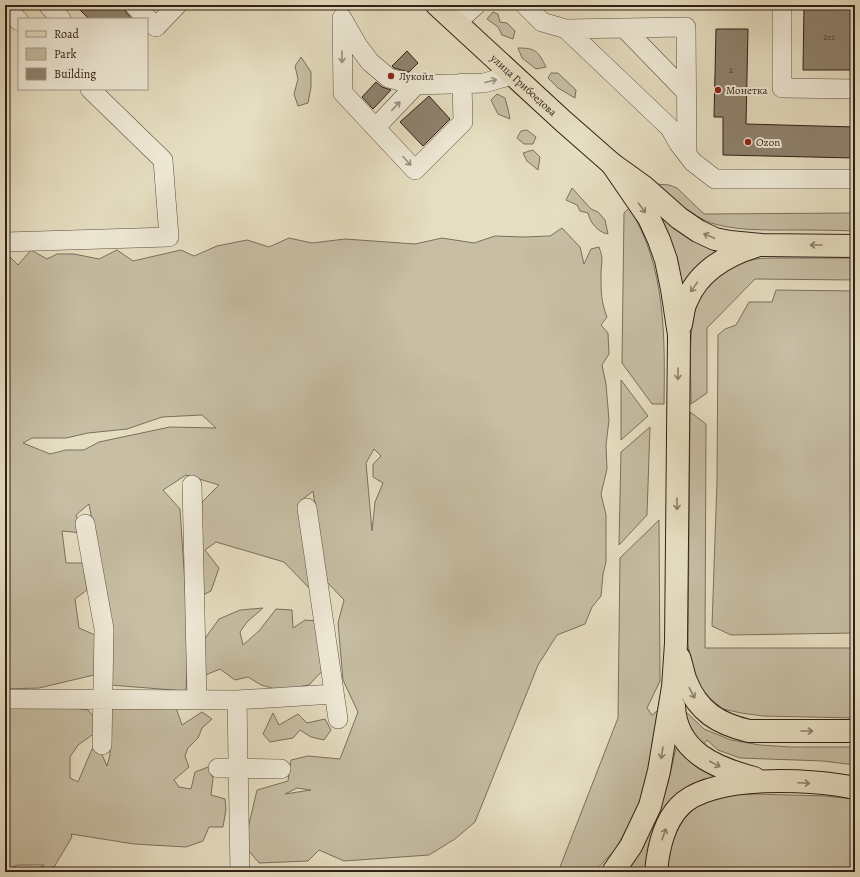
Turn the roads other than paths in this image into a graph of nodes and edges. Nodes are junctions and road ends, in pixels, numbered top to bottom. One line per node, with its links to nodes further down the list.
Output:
1 (48, 5): 10 (lane)
2 (134, 5): 11 (lane)
3 (177, 5): 12 (lane)
4 (437, 5): 14 (main road, улица Грибоедова)
5 (476, 5): 14 (lane)
6 (525, 5): 15 (lane)
7 (782, 5): 20 (lane)
8 (5, 8): 13 (lane)
9 (342, 11): 19 (lane); 23 (lane, one-way to 23)
10 (60, 18)
11 (147, 18)
12 (148, 19)
13 (18, 20)
14 (456, 23): 17 (main road, улица Грибоедова)
15 (566, 28): 16 (lane); 24 (lane)
16 (624, 28): 22 (lane); 22 (lane)
17 (512, 75): 18 (lane, one-way to 17); 25 (main road, улица Грибоедова)
18 (462, 83): 19 (lane); 23 (lane, one-way to 18)
19 (416, 85): 23 (lane, one-way to 19)
20 (855, 89)
21 (91, 90): 27 (lane)
22 (687, 94): 24 (lane)
23 (376, 126)
24 (687, 154): 26 (lane)
25 (612, 164): 28 (main road, one-way to 25); 30 (main road, one-way to 30)
26 (855, 179)
27 (5, 242)
28 (761, 245): 29 (main road, one-way to 28); 30 (main road, one-way to 30)
29 (855, 246)
30 (679, 335): 34 (main road, one-way to 34)
31 (192, 485): 39 (lane)
32 (308, 508): 36 (lane)
33 (86, 524): 38 (lane)
34 (676, 643): 35 (main road); 42 (main road, one-way to 42)
35 (673, 687): 47 (main road, one-way to 47); 50 (main road, one-way to 50)
36 (334, 694): 40 (lane); 41 (lane)
37 (5, 700): 38 (lane)
38 (102, 700): 39 (lane); 43 (lane)
39 (197, 700): 40 (lane)
40 (237, 700): 45 (lane)
41 (338, 719)
42 (855, 731)
43 (102, 745)
44 (218, 768): 45 (lane)
45 (238, 769): 46 (lane); 49 (lane)
46 (281, 769)
47 (765, 781): 48 (main road, one-way to 48); 51 (main road, one-way to 47)
48 (855, 788)
49 (240, 872)
50 (614, 872)
51 (656, 872)

